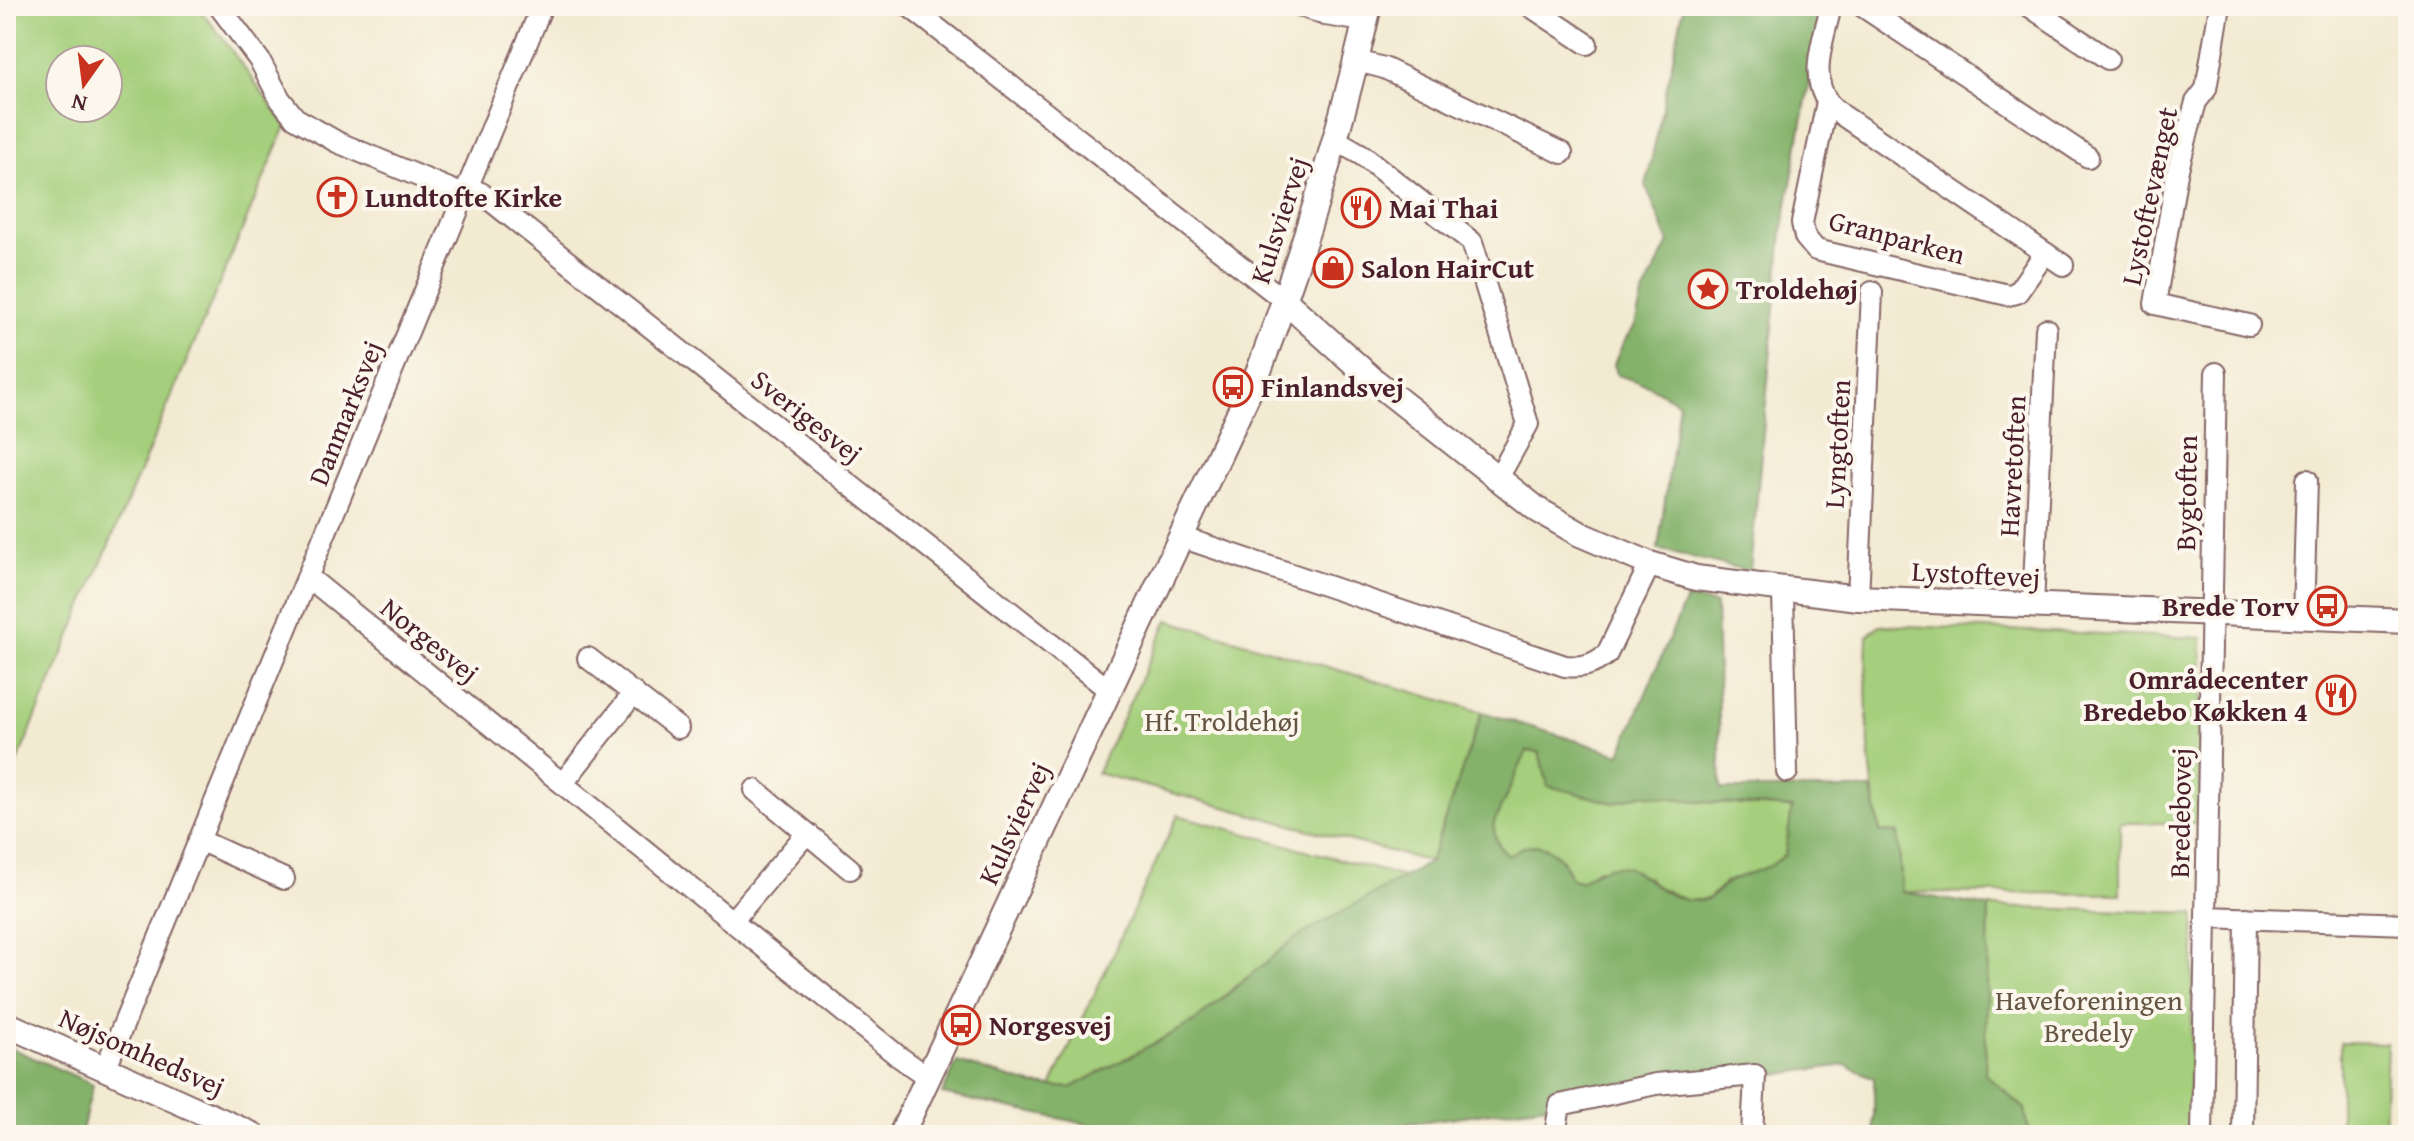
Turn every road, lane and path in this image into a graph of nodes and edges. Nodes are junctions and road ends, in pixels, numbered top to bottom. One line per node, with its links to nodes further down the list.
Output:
1 (219, 6): 18 (street, Sverigesvej)
2 (542, 6): 18 (street, Danmarksvej)
3 (909, 6): 22 (street)
4 (1301, 6): 10 (street)
5 (1530, 6): 11 (street)
6 (1831, 6): 14 (street, Granparken)
7 (1862, 6): 17 (street)
8 (2029, 6): 12 (street)
9 (2220, 6): 23 (street, Lystoftevænget)
10 (1367, 14): 13 (street, Kulsviervej)
11 (1587, 44)
12 (2108, 59)
13 (1357, 61): 15 (street, Kulsviervej); 16 (street)
14 (1827, 102): 19 (street, Granparken); 19 (street, Granparken)
15 (1336, 140): 22 (street, Kulsviervej); 26 (street, Kulsviervej)
16 (1562, 153)
17 (2088, 157)
18 (468, 192): 30 (street, Danmarksvej); 38 (street, Sverigesvej)
19 (2045, 253): 20 (street, Granparken)
20 (2063, 265)
21 (1872, 292): 32 (street, Lyngtoften)
22 (1285, 301): 26 (street, Lystoftevej); 28 (street, Kulsviervej)
23 (2249, 325)
24 (2046, 329): 33 (street, Havretoften)
25 (2216, 373): 34 (street, Bygtoften)
26 (1498, 478): 29 (street, Lystoftevej)
27 (2307, 480): 35 (street)
28 (1181, 537): 29 (street); 38 (street, Kulsviervej)
29 (1650, 564): 31 (street, Lystoftevej)
30 (308, 577): 42 (street, Norgesvej); 45 (street, Danmarksvej)
31 (1783, 591): 32 (street, Lystoftevej); 41 (street)
32 (1858, 598): 33 (street, Lystoftevej)
33 (2033, 606): 34 (street, Lystoftevej)
34 (2211, 615): 35 (street, Lystoftevej); 48 (street, Bredebovej)
35 (2303, 618): 36 (street, Lystoftevej)
36 (2408, 621)
37 (588, 658): 39 (street)
38 (1109, 690): 54 (street, Kulsviervej)
39 (634, 693): 40 (street); 42 (street)
40 (678, 728)
41 (1787, 772)
42 (563, 783): 50 (street, Norgesvej)
43 (755, 790): 44 (street)
44 (807, 833): 46 (street); 50 (street)
45 (199, 840): 47 (street); 53 (street, Danmarksvej)
46 (850, 869)
47 (284, 879)
48 (2206, 917): 49 (street, Bredebovej); 59 (street, Bredebovej)
49 (2246, 918): 51 (street, Bredebovej); 60 (street)
50 (733, 920): 54 (street, Norgesvej)
51 (2408, 924)
52 (6, 1024): 53 (street, Nøjsomhedsvej)
53 (106, 1067): 55 (street, Nøjsomhedsvej)
54 (929, 1078): 56 (street, Kulsviervej)
55 (253, 1135)
56 (901, 1135)
57 (1555, 1135): 58 (street)
58 (1752, 1135)
59 (2202, 1135)
60 (2243, 1135)

